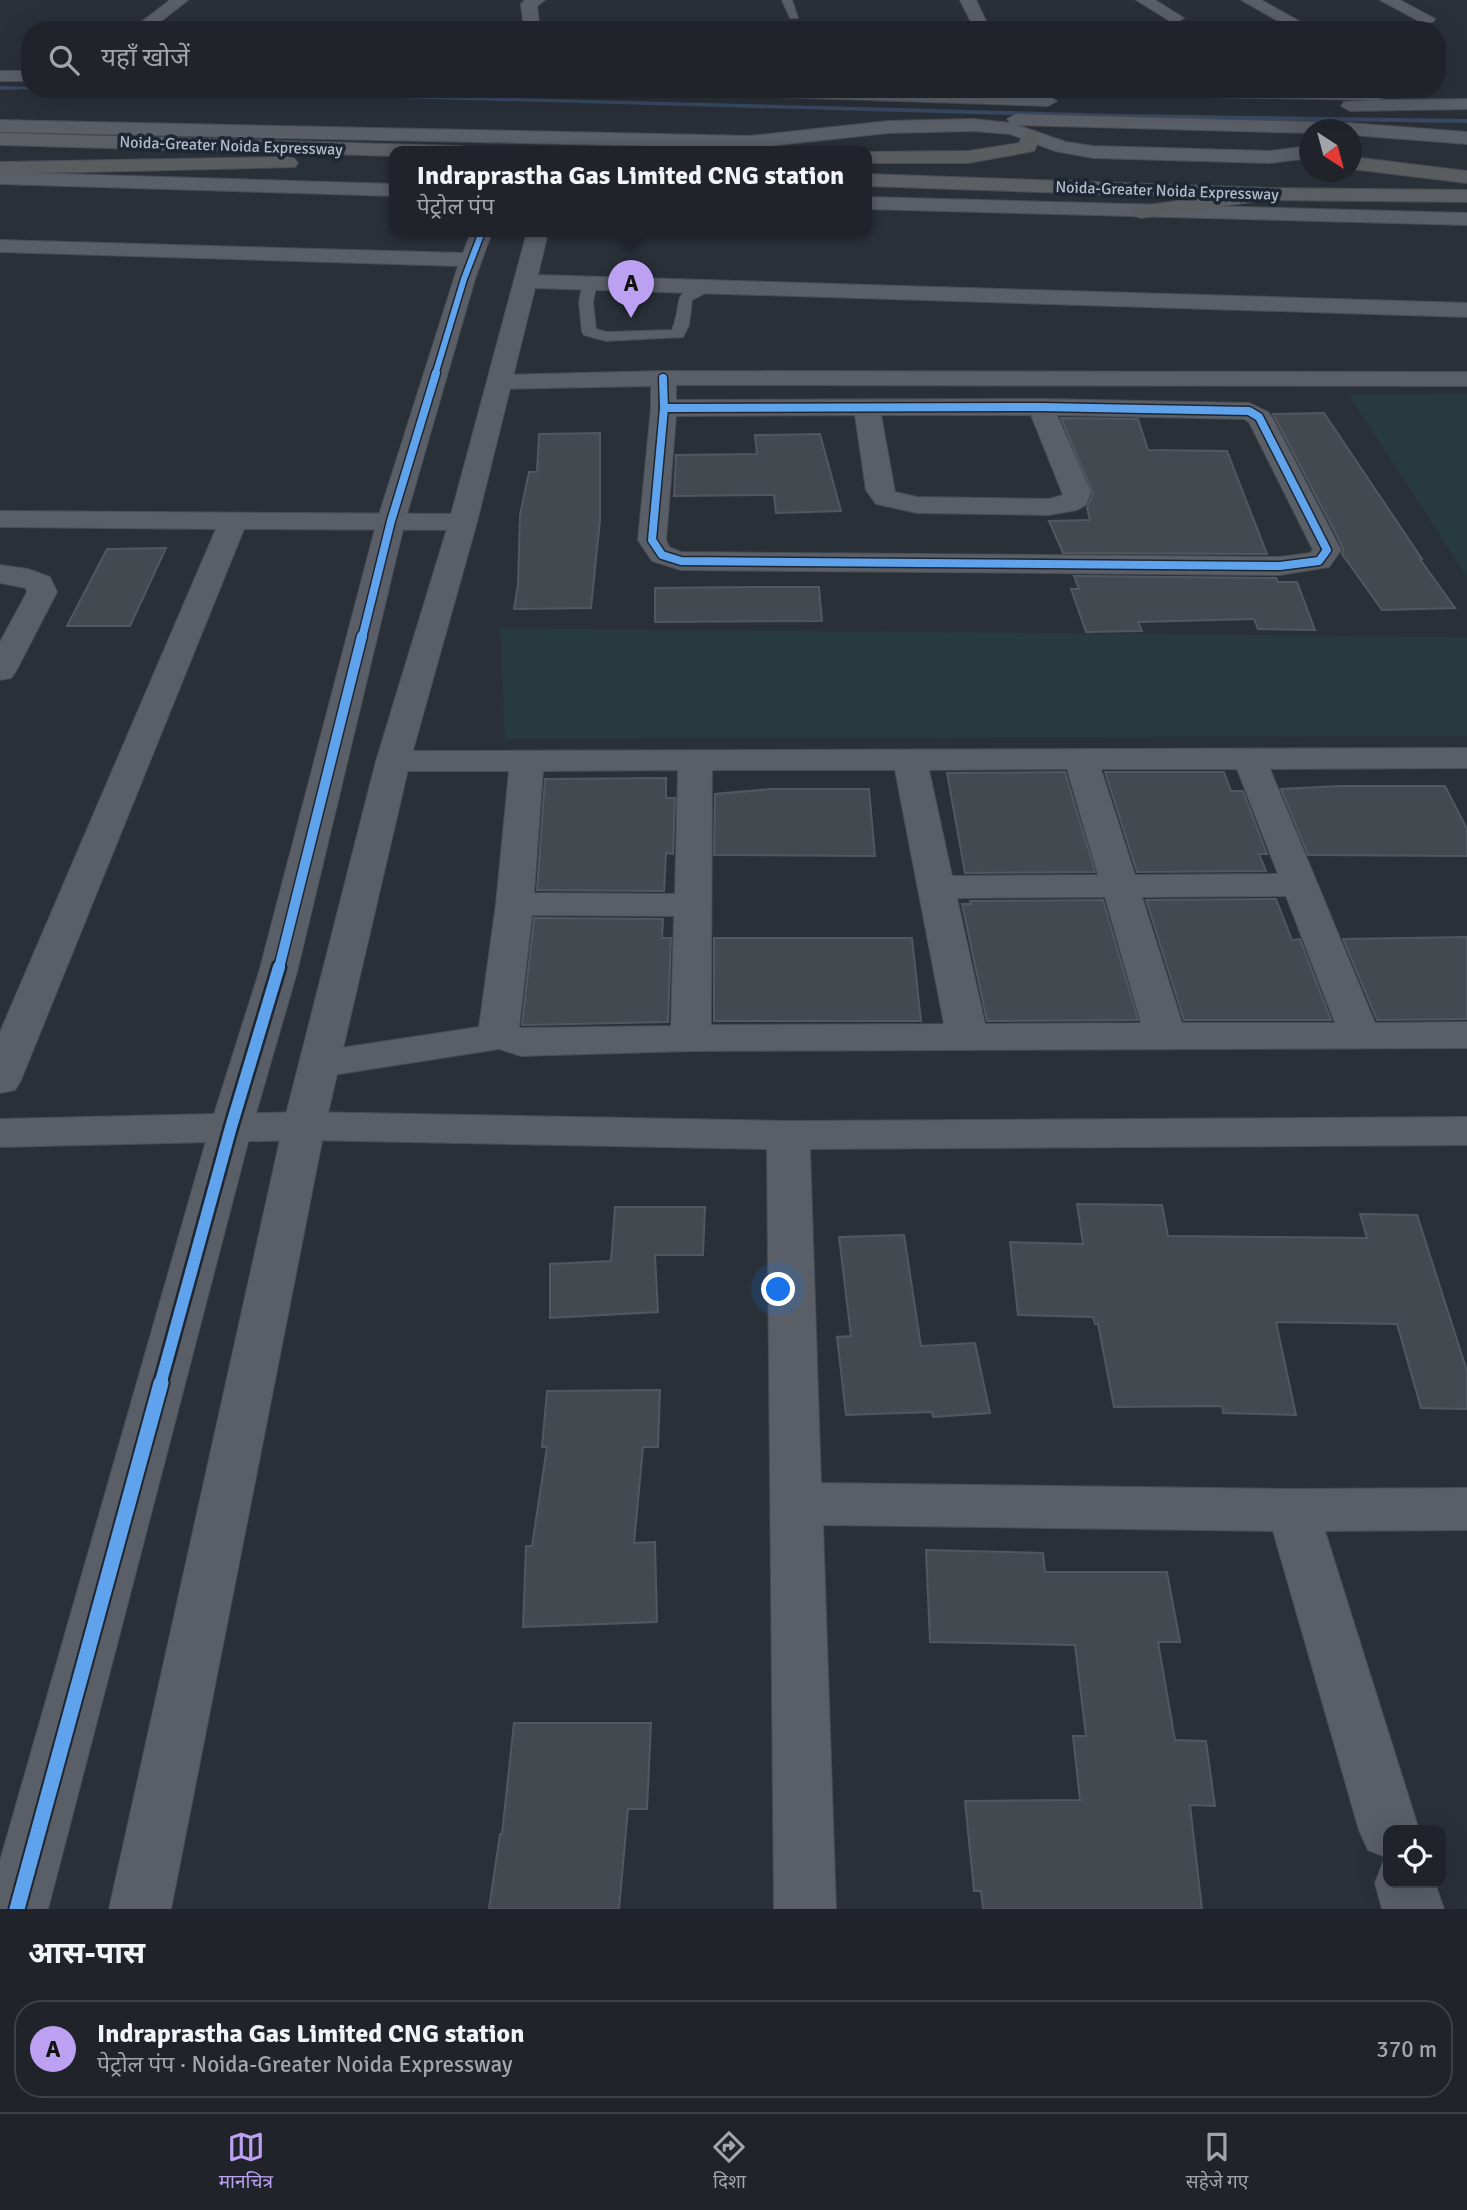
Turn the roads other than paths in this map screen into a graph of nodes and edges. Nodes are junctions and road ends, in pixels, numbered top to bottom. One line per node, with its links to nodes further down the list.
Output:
1 (180, 0): 11 (street)
2 (537, 0): 12 (street)
3 (787, 0): 8 (lane)
4 (968, 0): 13 (street)
5 (1144, 0): 9 (street)
6 (1249, 0): 14 (street)
7 (1388, 0): 10 (street)
8 (794, 16)
9 (1176, 18)
10 (1427, 19)
11 (151, 21)
12 (531, 21)
13 (978, 21)
14 (1290, 21)
15 (0, 65): 16 (street)
16 (21, 65)
17 (0, 76): 18 (street)
18 (21, 76)
19 (1446, 93): 20 (street)
20 (1467, 93)
21 (985, 98): 22 (street)
22 (1467, 104)
23 (1062, 120): 25 (street); 27 (street); 28 (street)
24 (0, 126): 28 (street)
25 (1286, 127): 26 (street); 31 (street)
26 (1299, 130)
27 (1032, 136): 28 (street); 33 (street); 34 (highway)
28 (640, 138)
29 (1362, 138): 31 (street)
30 (0, 139): 32 (highway, Noida-Greater Noida Expressway)
31 (1467, 140)
32 (389, 150)
33 (1299, 153)
34 (872, 157)
35 (0, 158): 36 (highway, Noida-Greater Noida Expressway)
36 (288, 163): 39 (highway, Noida-Greater Noida Expressway); 40 (highway)
37 (872, 164): 41 (highway, Noida-Greater Noida Expressway)
38 (1362, 164): 41 (highway)
39 (389, 166)
40 (0, 168)
41 (1467, 177)
42 (0, 178): 44 (street)
43 (872, 180): 45 (highway, Noida-Greater Noida Expressway)
44 (389, 190)
45 (1270, 194): 46 (highway, Noida-Greater Noida Expressway); 48 (highway)
46 (1467, 197)
47 (872, 204): 48 (street)
48 (1141, 212): 49 (street)
49 (1467, 219)
50 (480, 237): 54 (street)
51 (537, 237): 55 (street)
52 (0, 246): 54 (street)
53 (0, 265): 54 (street)
54 (468, 270): 72 (street)
55 (529, 272): 56 (street); 58 (street); 64 (street)
56 (590, 283): 57 (street); 57 (lane)
57 (710, 287): 59 (street)
58 (1467, 292)
59 (1467, 310)
60 (663, 378): 61 (street); 64 (street); 68 (street)
61 (929, 379): 62 (street); 65 (street)
62 (986, 379): 63 (street); 66 (street)
63 (1467, 379)
64 (501, 382): 73 (street)
65 (933, 407): 66 (street); 69 (street)
66 (991, 407): 67 (street)
67 (1041, 407): 68 (street); 69 (street)
68 (664, 408): 69 (street)
69 (867, 408)
70 (0, 519): 71 (street)
71 (234, 520): 72 (street); 95 (street)
72 (391, 521): 73 (street); 97 (street)
73 (463, 522): 78 (street)
74 (0, 575): 75 (street)
75 (0, 671)
76 (1467, 758): 77 (street)
77 (1250, 760): 82 (street); 84 (street)
78 (393, 761): 79 (street); 94 (street)
79 (527, 761): 80 (street); 86 (street)
80 (695, 761): 81 (street); 87 (street)
81 (910, 761): 82 (street); 85 (street)
82 (1082, 761): 83 (street)
83 (1120, 885): 84 (street); 85 (street); 89 (street)
84 (1302, 885): 88 (street)
85 (936, 887): 92 (street)
86 (515, 904): 87 (street); 91 (street)
87 (692, 905): 93 (street)
88 (1360, 1034): 89 (street); 90 (street)
89 (1164, 1035): 92 (street)
90 (1467, 1035)
91 (502, 1036): 93 (street); 94 (street)
92 (967, 1037): 93 (street)
93 (691, 1038)
94 (320, 1065): 96 (street)
95 (0, 1080)
96 (304, 1126): 97 (street); 100 (street); 107 (street)
97 (231, 1128): 99 (street); 106 (street)
98 (1467, 1131): 100 (street)
99 (0, 1133)
100 (788, 1135): 101 (street)
101 (796, 1504): 103 (street); 108 (street)
102 (1467, 1509): 103 (street)
103 (1293, 1510): 104 (street)
104 (1388, 1825)
105 (1407, 1888): 109 (street)
106 (17, 1909)
107 (140, 1909)
108 (805, 1909)
109 (1413, 1909)

